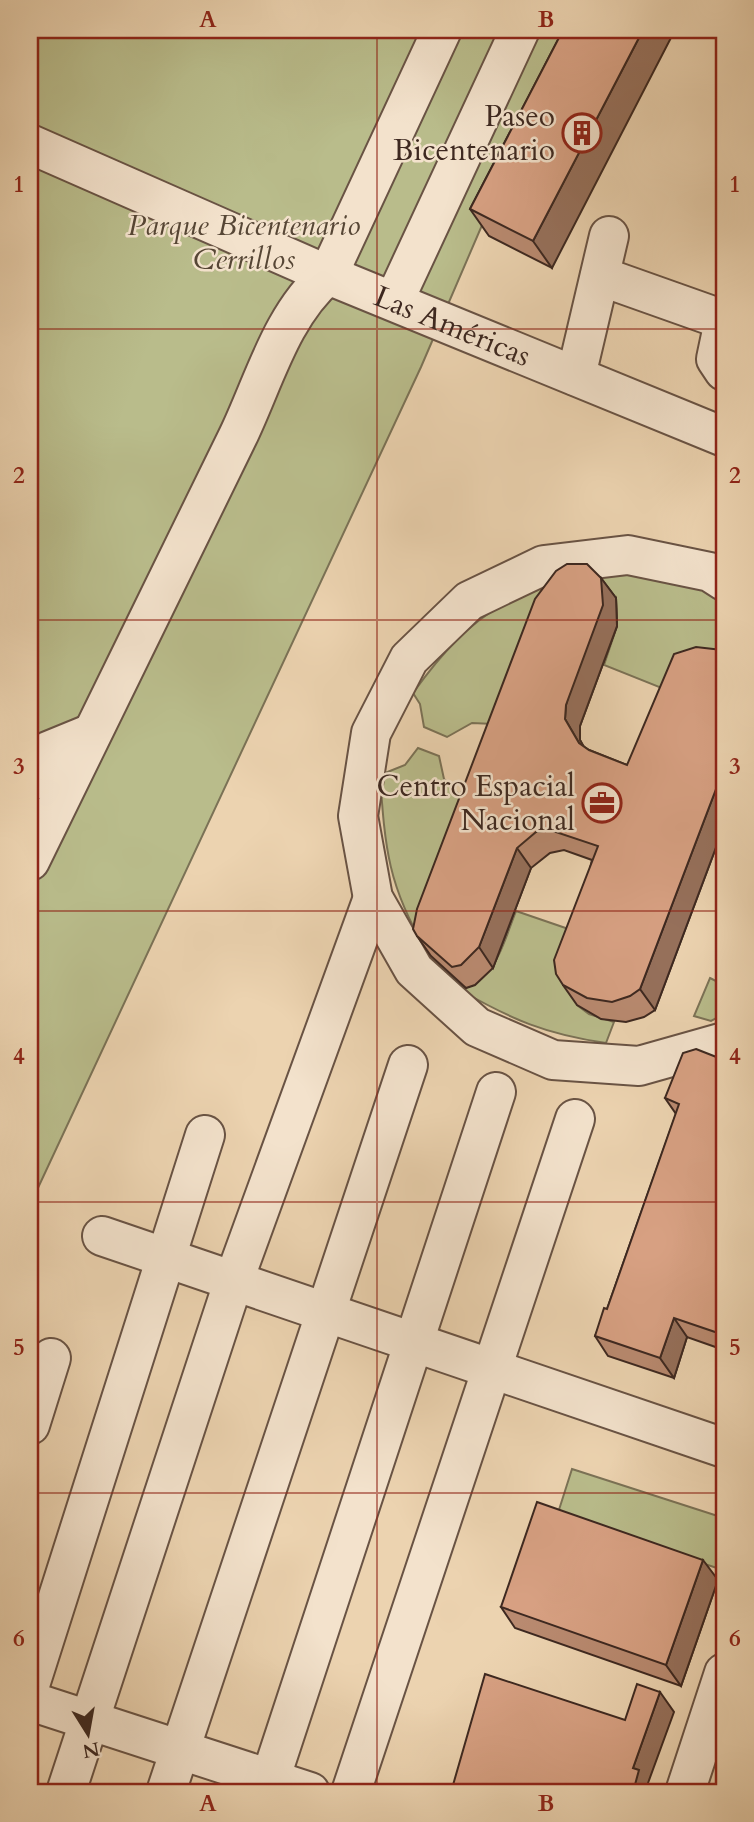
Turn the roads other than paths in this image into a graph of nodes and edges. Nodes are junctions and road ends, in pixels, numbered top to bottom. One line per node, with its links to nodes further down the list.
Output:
1 (442, 30): 5 (street)
2 (520, 30): 7 (street)
3 (30, 144): 5 (street, Las Américas)
4 (609, 236): 6 (street)
5 (328, 275): 7 (street, Las Américas); 13 (street)
6 (600, 276): 8 (street); 10 (street)
7 (394, 301): 10 (street, Las Américas)
8 (724, 321): 9 (street)
9 (724, 371)
10 (576, 376): 11 (street, Las Américas)
11 (724, 437)
12 (724, 581): 16 (street)
13 (92, 733): 14 (street); 15 (street)
14 (30, 782)
15 (30, 861)
16 (373, 898): 17 (street); 24 (street)
17 (723, 1044)
18 (408, 1065): 25 (street)
19 (496, 1092): 26 (street)
20 (575, 1119): 28 (street)
21 (205, 1135): 23 (street)
22 (102, 1236): 23 (street)
23 (167, 1258): 24 (street); 32 (street)
24 (234, 1280): 25 (street); 34 (street)
25 (327, 1313): 26 (street); 35 (street)
26 (412, 1342): 28 (street); 36 (street)
27 (51, 1358): 29 (street)
28 (492, 1369): 30 (street); 40 (street)
29 (30, 1425)
30 (724, 1448)
31 (724, 1672): 41 (street)
32 (30, 1685)
33 (30, 1701): 34 (street)
34 (89, 1720): 35 (street); 37 (street)
35 (180, 1750): 36 (street); 38 (street)
36 (268, 1786): 39 (street)
37 (66, 1792)
38 (166, 1792)
39 (310, 1792)
40 (351, 1792)
41 (685, 1792)

